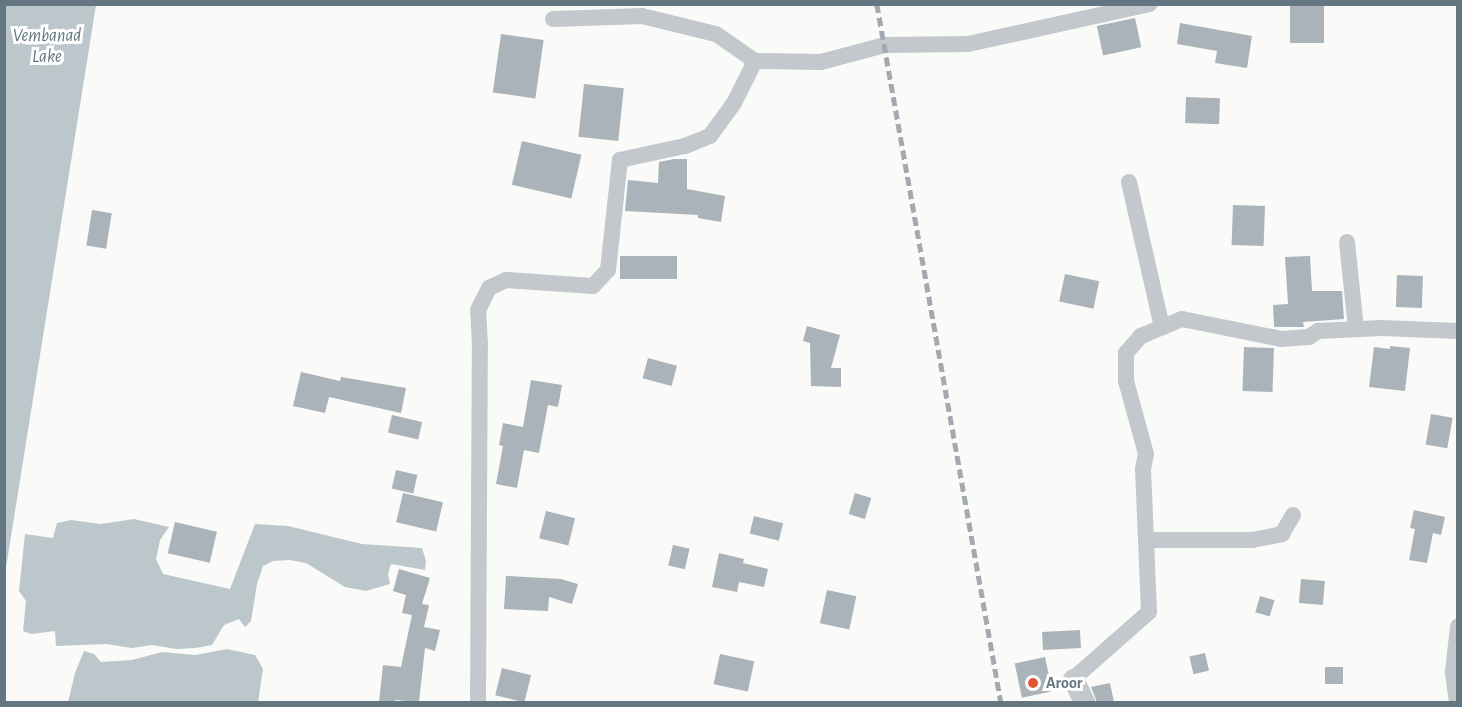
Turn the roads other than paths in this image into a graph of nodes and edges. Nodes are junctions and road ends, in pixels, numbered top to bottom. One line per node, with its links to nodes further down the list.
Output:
1 (1150, 4): 3 (street)
2 (553, 19): 3 (street)
3 (755, 61): 13 (street)
4 (1129, 182): 6 (street)
5 (1347, 242): 7 (street)
6 (1162, 327): 7 (street); 10 (street)
7 (1356, 329): 8 (street)
8 (1458, 331)
9 (1293, 515): 10 (street)
10 (1148, 540): 12 (street)
11 (1458, 626): 15 (street)
12 (1073, 679): 14 (street)
13 (478, 702)
14 (1084, 702)
15 (1457, 702)

